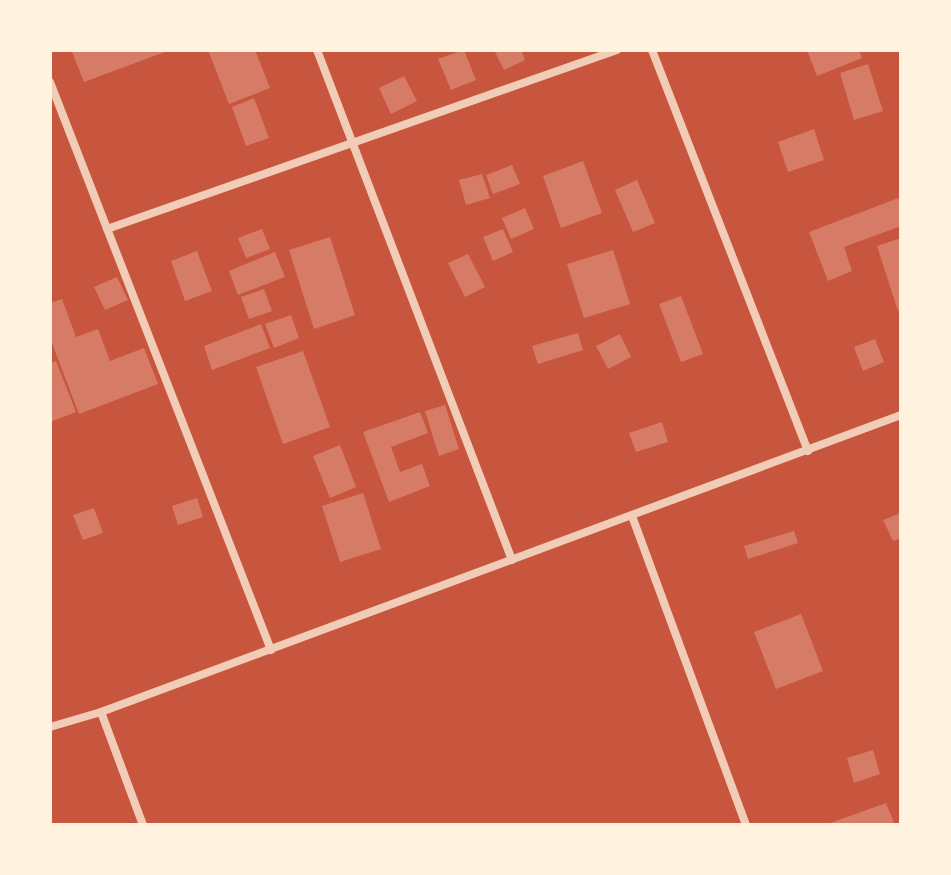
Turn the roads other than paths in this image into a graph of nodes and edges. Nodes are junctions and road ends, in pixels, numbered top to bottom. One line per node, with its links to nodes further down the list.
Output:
1 (317, 50): 5 (street)
2 (617, 50): 5 (street)
3 (652, 50): 8 (street)
4 (50, 82): 6 (street)
5 (353, 142): 6 (street); 10 (street)
6 (107, 229): 11 (street)
7 (901, 415): 8 (street)
8 (808, 451): 9 (street)
9 (632, 516): 10 (street); 15 (street)
10 (512, 560): 11 (street)
11 (271, 650): 12 (street)
12 (101, 712): 13 (street); 14 (street)
13 (50, 727)
14 (143, 825)
15 (746, 825)

